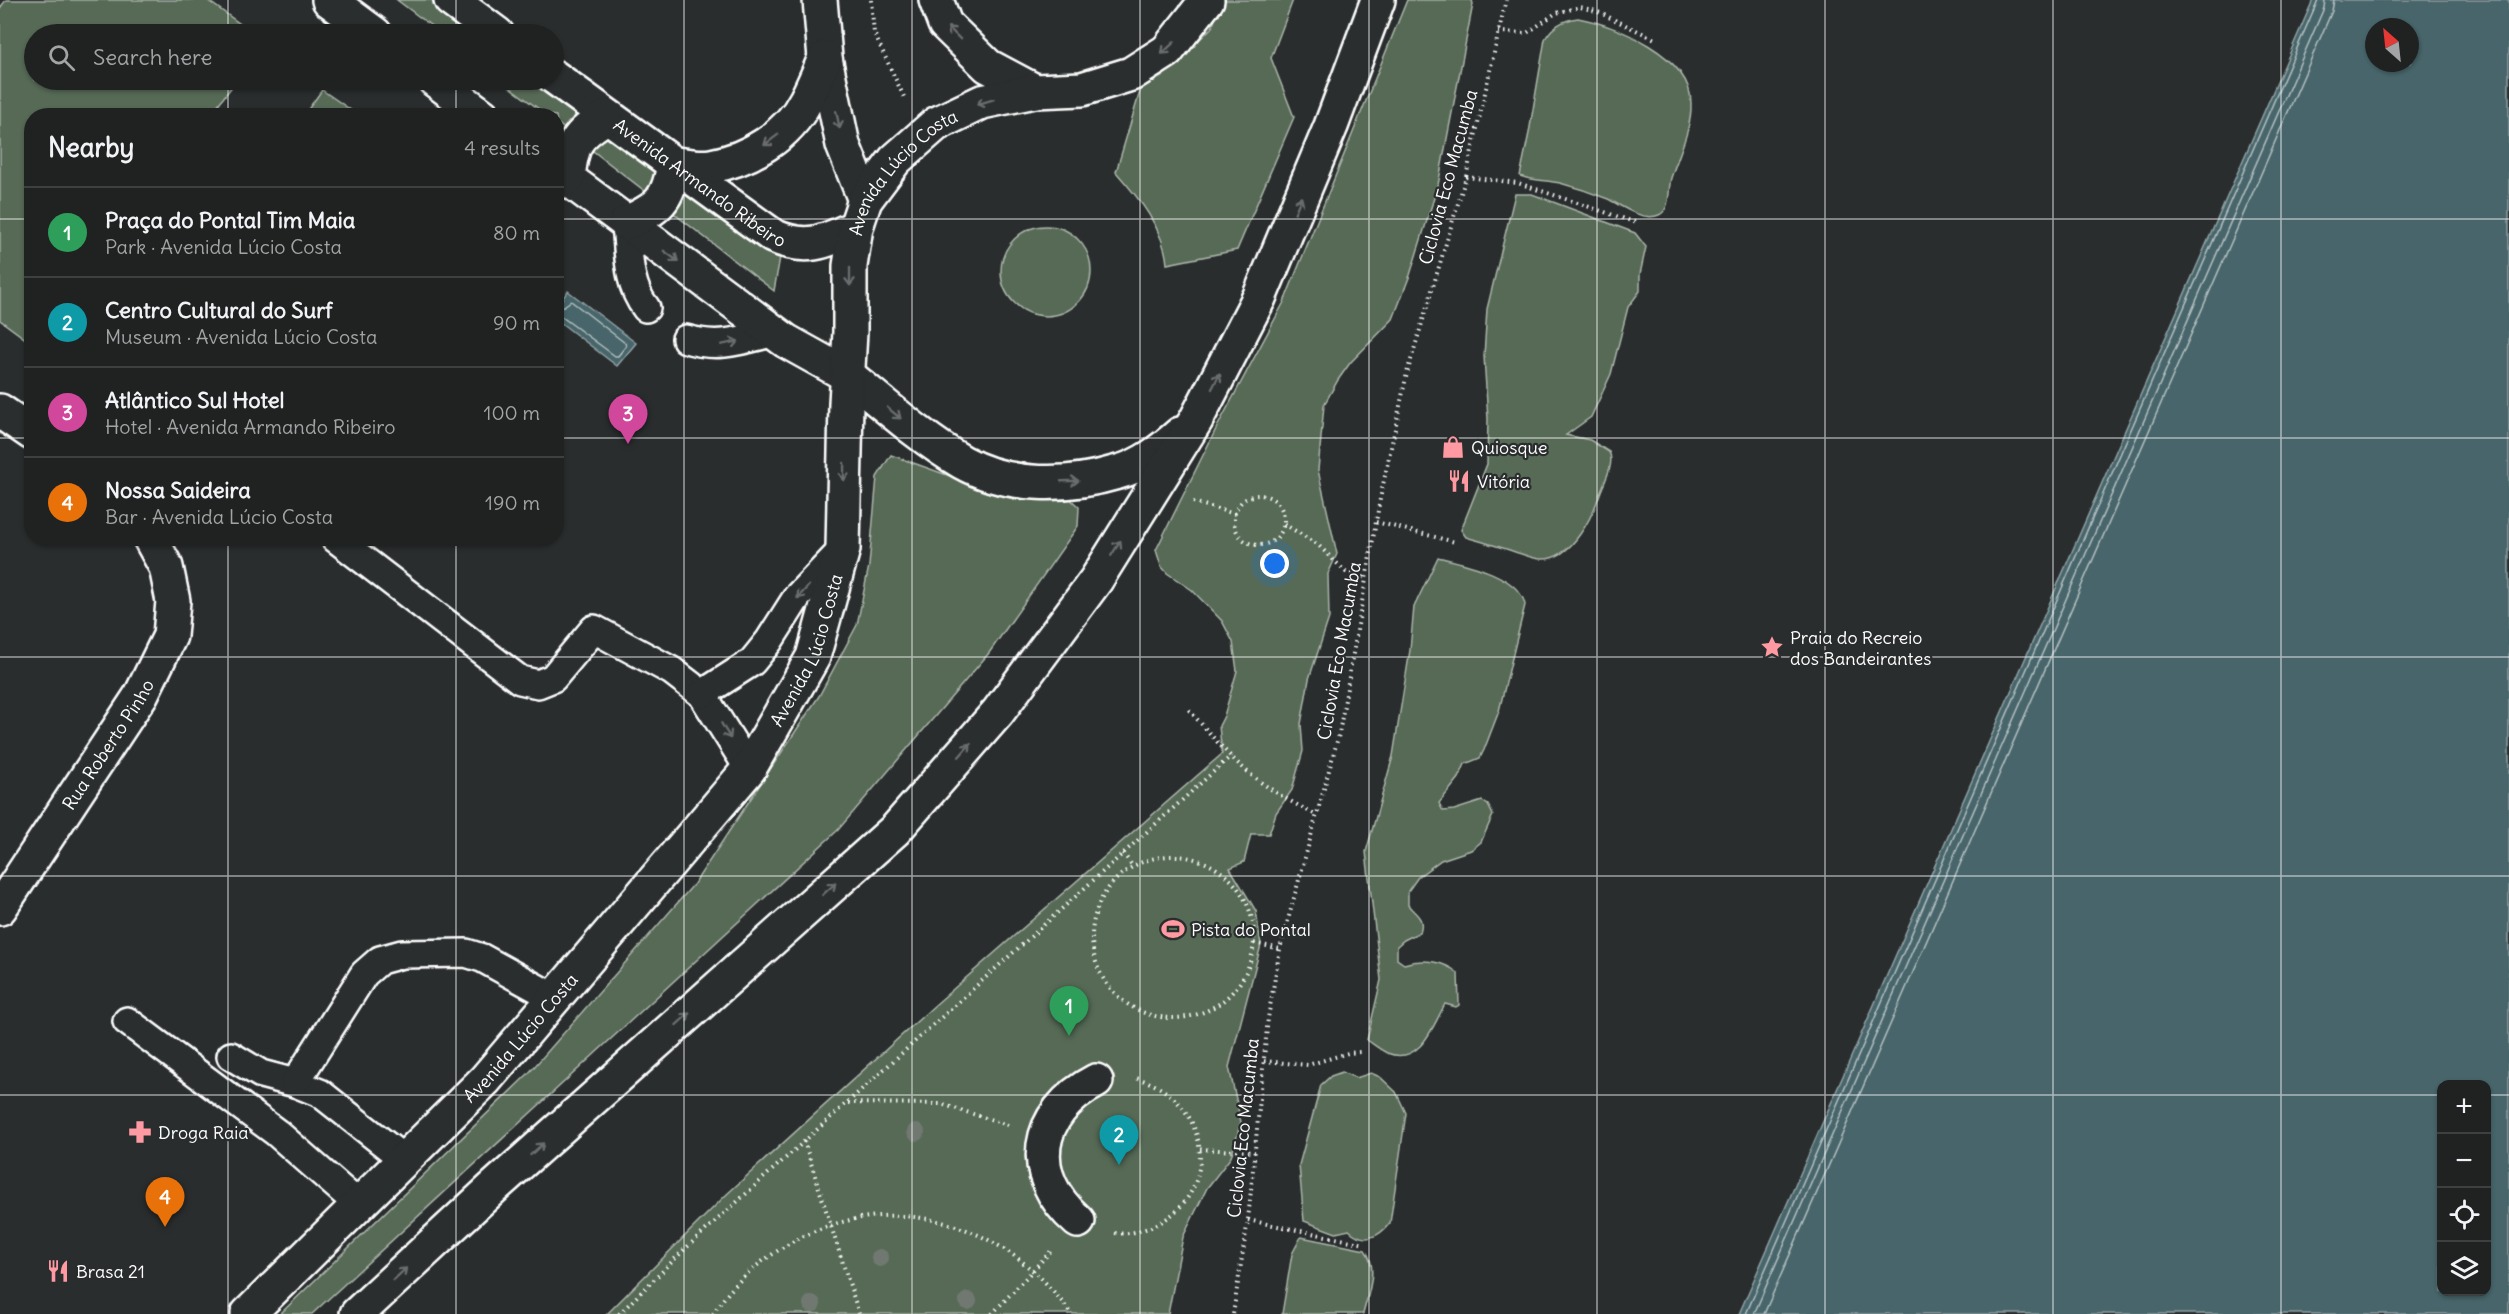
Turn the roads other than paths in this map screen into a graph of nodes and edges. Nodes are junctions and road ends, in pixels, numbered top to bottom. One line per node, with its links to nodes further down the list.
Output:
1 (329, 0): 7 (main road)
2 (451, 0): 8 (main road)
3 (820, 0): 9 (main road)
4 (936, 0): 12 (main road, one-way to 4)
5 (1207, 0): 12 (main road, Avenida Lúcio Costa, one-way to 12)
6 (1378, 0): 25 (main road, one-way to 6)
7 (361, 24)
8 (483, 24)
9 (825, 58): 15 (main road, one-way to 15); 18 (main road, one-way to 18)
10 (564, 85): 14 (main road, Avenida Armando Ribeiro)
11 (448, 90): 13 (main road)
12 (1035, 91): 18 (main road, Avenida Lúcio Costa, one-way to 18)
13 (472, 108)
14 (606, 117): 15 (main road, Avenida Armando Ribeiro); 16 (main road)
15 (674, 165): 18 (main road, Avenida Armando Ribeiro); 19 (main road)
16 (564, 169)
17 (564, 176): 19 (main road)
18 (861, 214): 23 (main road, Avenida Lúcio Costa, one-way to 23)
19 (626, 223): 20 (lane); 21 (main road, one-way to 21)
20 (646, 308)
21 (775, 332): 22 (lane, one-way to 21); 23 (main road)
22 (686, 339)
23 (849, 376): 25 (main road, one-way to 25); 29 (main road, Avenida Lúcio Costa, one-way to 29)
24 (0, 411): 26 (main road)
25 (1196, 420): 42 (main road, one-way to 25)
26 (24, 428)
27 (154, 546): 32 (main road, Rua Roberto Pinho)
28 (344, 546): 30 (lane)
29 (843, 549): 30 (lane, one-way to 30); 31 (main road, Avenida Lúcio Costa)
30 (702, 694): 31 (lane, one-way to 31)
31 (749, 769): 33 (main road, Avenida Lúcio Costa)
32 (0, 908)
33 (553, 997): 37 (lane); 38 (main road, Avenida Lúcio Costa)
34 (128, 1021): 39 (lane)
35 (231, 1056): 37 (lane)
36 (1096, 1081): 40 (main road)
37 (295, 1083): 38 (lane)
38 (406, 1161): 39 (main road, Avenida Lúcio Costa)
39 (359, 1205): 41 (main road, Avenida Lúcio Costa)
40 (1078, 1221)
41 (248, 1314)
42 (357, 1314)

